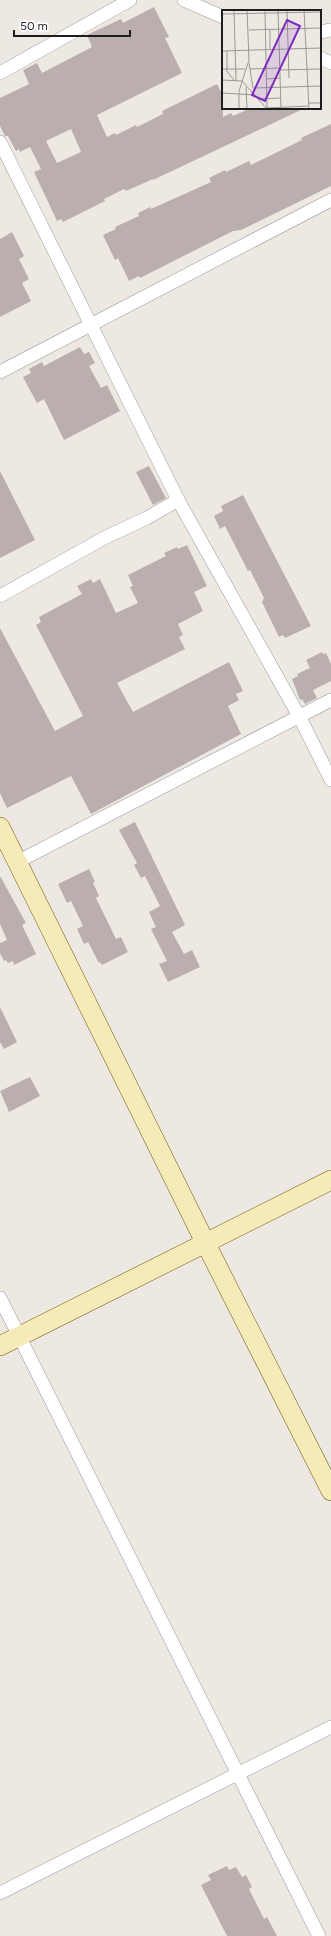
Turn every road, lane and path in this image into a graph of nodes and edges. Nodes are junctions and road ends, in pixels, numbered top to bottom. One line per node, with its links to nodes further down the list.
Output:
1 (130, 0): 8 (street)
2 (184, 0): 3 (street)
3 (222, 17)
4 (331, 30): 5 (street)
5 (321, 32)
6 (321, 59): 7 (street)
7 (331, 64)
8 (0, 73)
9 (0, 142): 11 (street)
10 (331, 200): 11 (street)
11 (90, 325): 12 (street); 13 (street)
12 (0, 372)
13 (178, 500): 14 (street); 16 (street)
14 (0, 596)
15 (331, 700): 16 (street)
16 (299, 716): 17 (street); 19 (street)
17 (331, 780)
18 (0, 827): 19 (street)
19 (17, 862): 21 (street)
20 (331, 1180): 21 (street)
21 (205, 1242): 23 (street); 25 (street)
22 (0, 1298): 23 (street)
23 (19, 1336): 24 (street); 27 (street)
24 (0, 1346)
25 (331, 1491)
26 (331, 1727): 27 (street)
27 (237, 1775): 28 (street); 29 (street)
28 (0, 1893)
29 (319, 1936)

